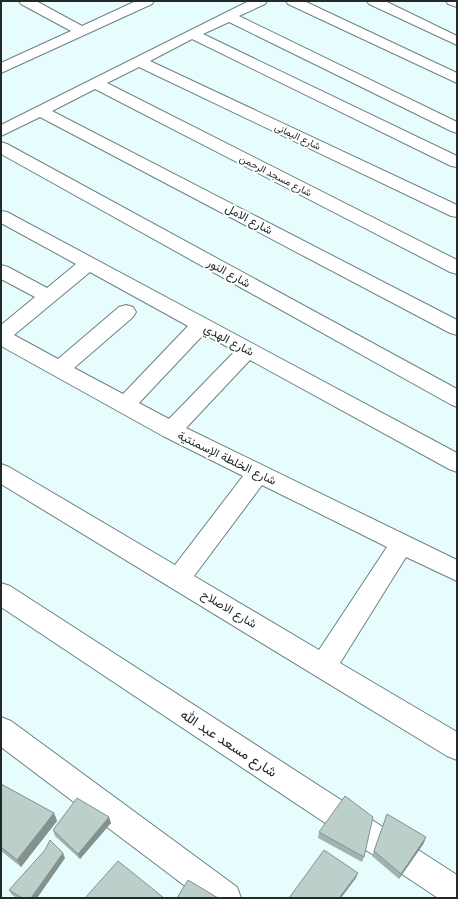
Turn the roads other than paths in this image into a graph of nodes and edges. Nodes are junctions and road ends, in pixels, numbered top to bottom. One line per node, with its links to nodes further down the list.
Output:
1 (26, 1): 9 (street)
2 (260, 1): 8 (street)
3 (293, 1): 14 (street)
4 (374, 1): 11 (street)
5 (453, 1): 7 (street)
6 (142, 2): 9 (street)
7 (457, 3)
8 (228, 16): 10 (street); 17 (street)
9 (81, 31): 13 (street)
10 (192, 34): 12 (street); 20 (street)
11 (457, 41)
12 (139, 61): 15 (street); 21 (street, شارع اليمانى)
13 (1, 69)
14 (457, 79)
15 (95, 83): 16 (street); 24 (street, شارع مسجد الرحمن)
16 (40, 111): 18 (street); 29 (street, شارع الامل)
17 (457, 128)
18 (1, 131)
19 (1, 147): 33 (street, شارع النور)
20 (457, 162)
21 (457, 212)
22 (1, 216): 23 (street, شارع الهدي)
23 (88, 264): 26 (street); 28 (street, شارع الهدي)
24 (457, 268)
25 (1, 271): 26 (street)
26 (49, 297): 30 (street)
27 (126, 312): 32 (street)
28 (201, 325): 31 (street, شارع الهدي); 34 (street)
29 (457, 328)
30 (1, 336): 32 (street, شارع الخلطة الإسمنتية)
31 (248, 350): 35 (street); 36 (street, شارع الهدي)
32 (60, 369): 34 (street, شارع الخلطة الإسمنتية)
33 (457, 399)
34 (125, 405): 35 (street, شارع الخلطة الإسمنتية)
35 (171, 430): 38 (street, شارع الخلطة الإسمنتية)
36 (457, 463)
37 (1, 473): 41 (street, شارع الاصلاح)
38 (258, 473): 39 (street, شارع الخلطة الإسمنتية); 41 (street)
39 (402, 544): 40 (street, شارع الخلطة الإسمنتية); 43 (street)
40 (457, 571)
41 (178, 579): 43 (street, شارع الاصلاح)
42 (1, 594): 46 (street, شارع مسعد عبد الله)
43 (324, 666): 45 (street, شارع الاصلاح)
44 (1, 730): 47 (street)
45 (457, 748)
46 (457, 893)
47 (226, 898)

